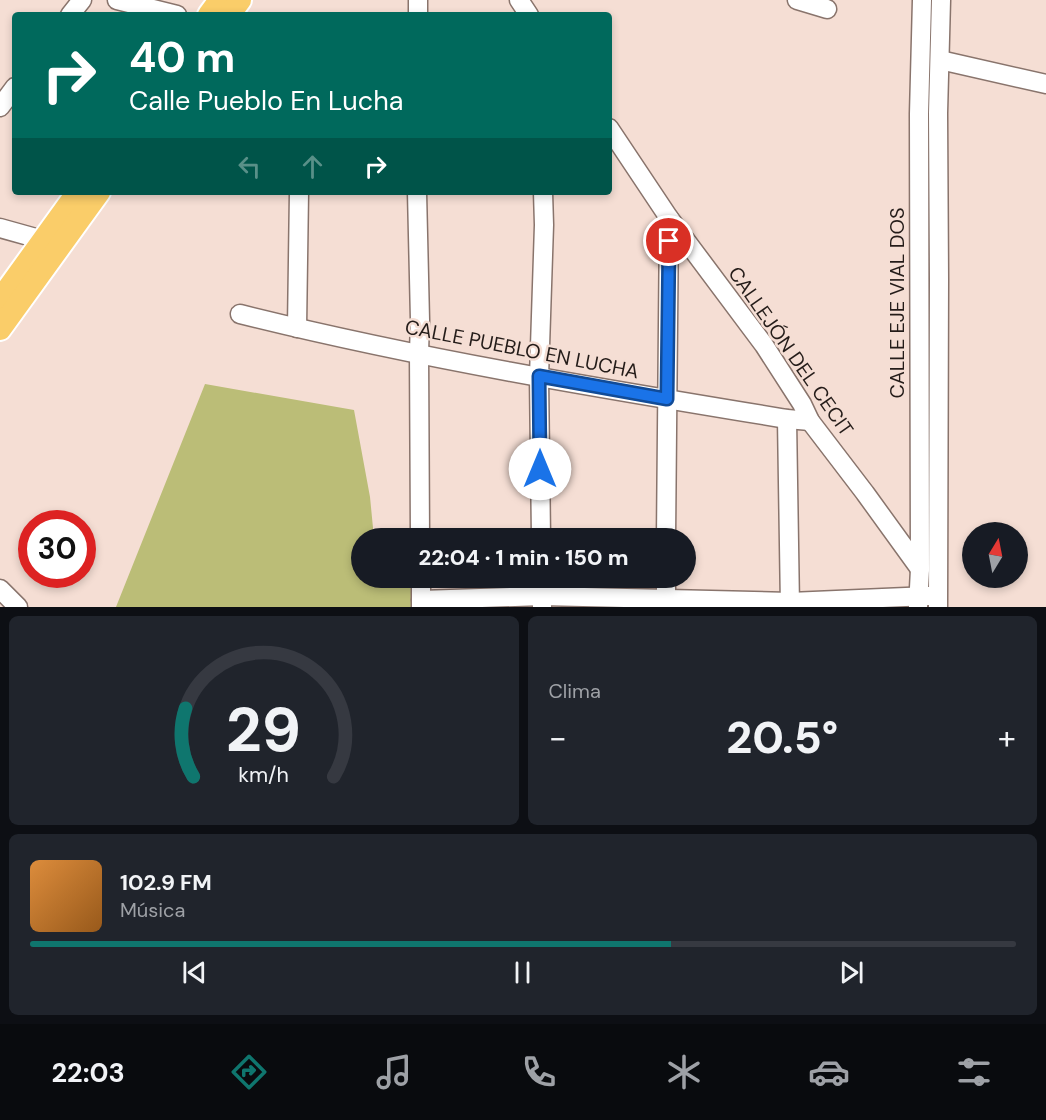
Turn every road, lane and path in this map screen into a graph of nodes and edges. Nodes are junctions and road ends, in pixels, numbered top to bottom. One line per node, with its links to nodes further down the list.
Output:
1 (82, 0): 7 (street)
2 (117, 0): 8 (street)
3 (797, 0): 6 (street)
4 (922, 0): 14 (street, CALLE EJE VIAL DOS)
5 (941, 0): 9 (street)
6 (827, 9)
7 (72, 12)
8 (165, 12)
9 (940, 60): 10 (street); 13 (street)
10 (1046, 84)
11 (12, 91): 12 (street)
12 (0, 107)
13 (938, 113): 14 (street); 41 (street)
14 (919, 114): 36 (street, CALLE EJE VIAL DOS)
15 (612, 132): 21 (street, CALLEJÓN DEL CECIT)
16 (76, 195): 23 (main road)
17 (97, 195): 27 (main road)
18 (299, 195): 26 (street)
19 (417, 195): 28 (street)
20 (543, 195): 29 (street)
21 (669, 218): 30 (street); 32 (street, CALLEJÓN DEL CECIT)
22 (0, 228): 23 (street)
23 (44, 240): 24 (main road)
24 (0, 300)
25 (240, 314): 26 (street, CALLE PUEBLO EN LUCHA)
26 (297, 328): 28 (street, CALLE PUEBLO EN LUCHA)
27 (0, 329)
28 (419, 353): 29 (street, CALLE PUEBLO EN LUCHA); 33 (street)
29 (539, 376): 30 (street, CALLE PUEBLO EN LUCHA); 34 (street)
30 (667, 399): 31 (street, CALLE PUEBLO EN LUCHA); 35 (street)
31 (787, 419): 32 (street, CALLE PUEBLO EN LUCHA); 44 (street)
32 (810, 421): 36 (street, CALLEJÓN DEL CECIT)
33 (420, 528)
34 (541, 528)
35 (666, 528)
36 (920, 569): 40 (street, CALLE EJE VIAL DOS)
37 (666, 588): 43 (street)
38 (0, 589): 45 (street)
39 (542, 602): 42 (street); 43 (street)
40 (918, 602): 41 (street); 44 (street)
41 (938, 602)
42 (421, 603)
43 (666, 604): 44 (street)
44 (790, 605)
45 (18, 607)

